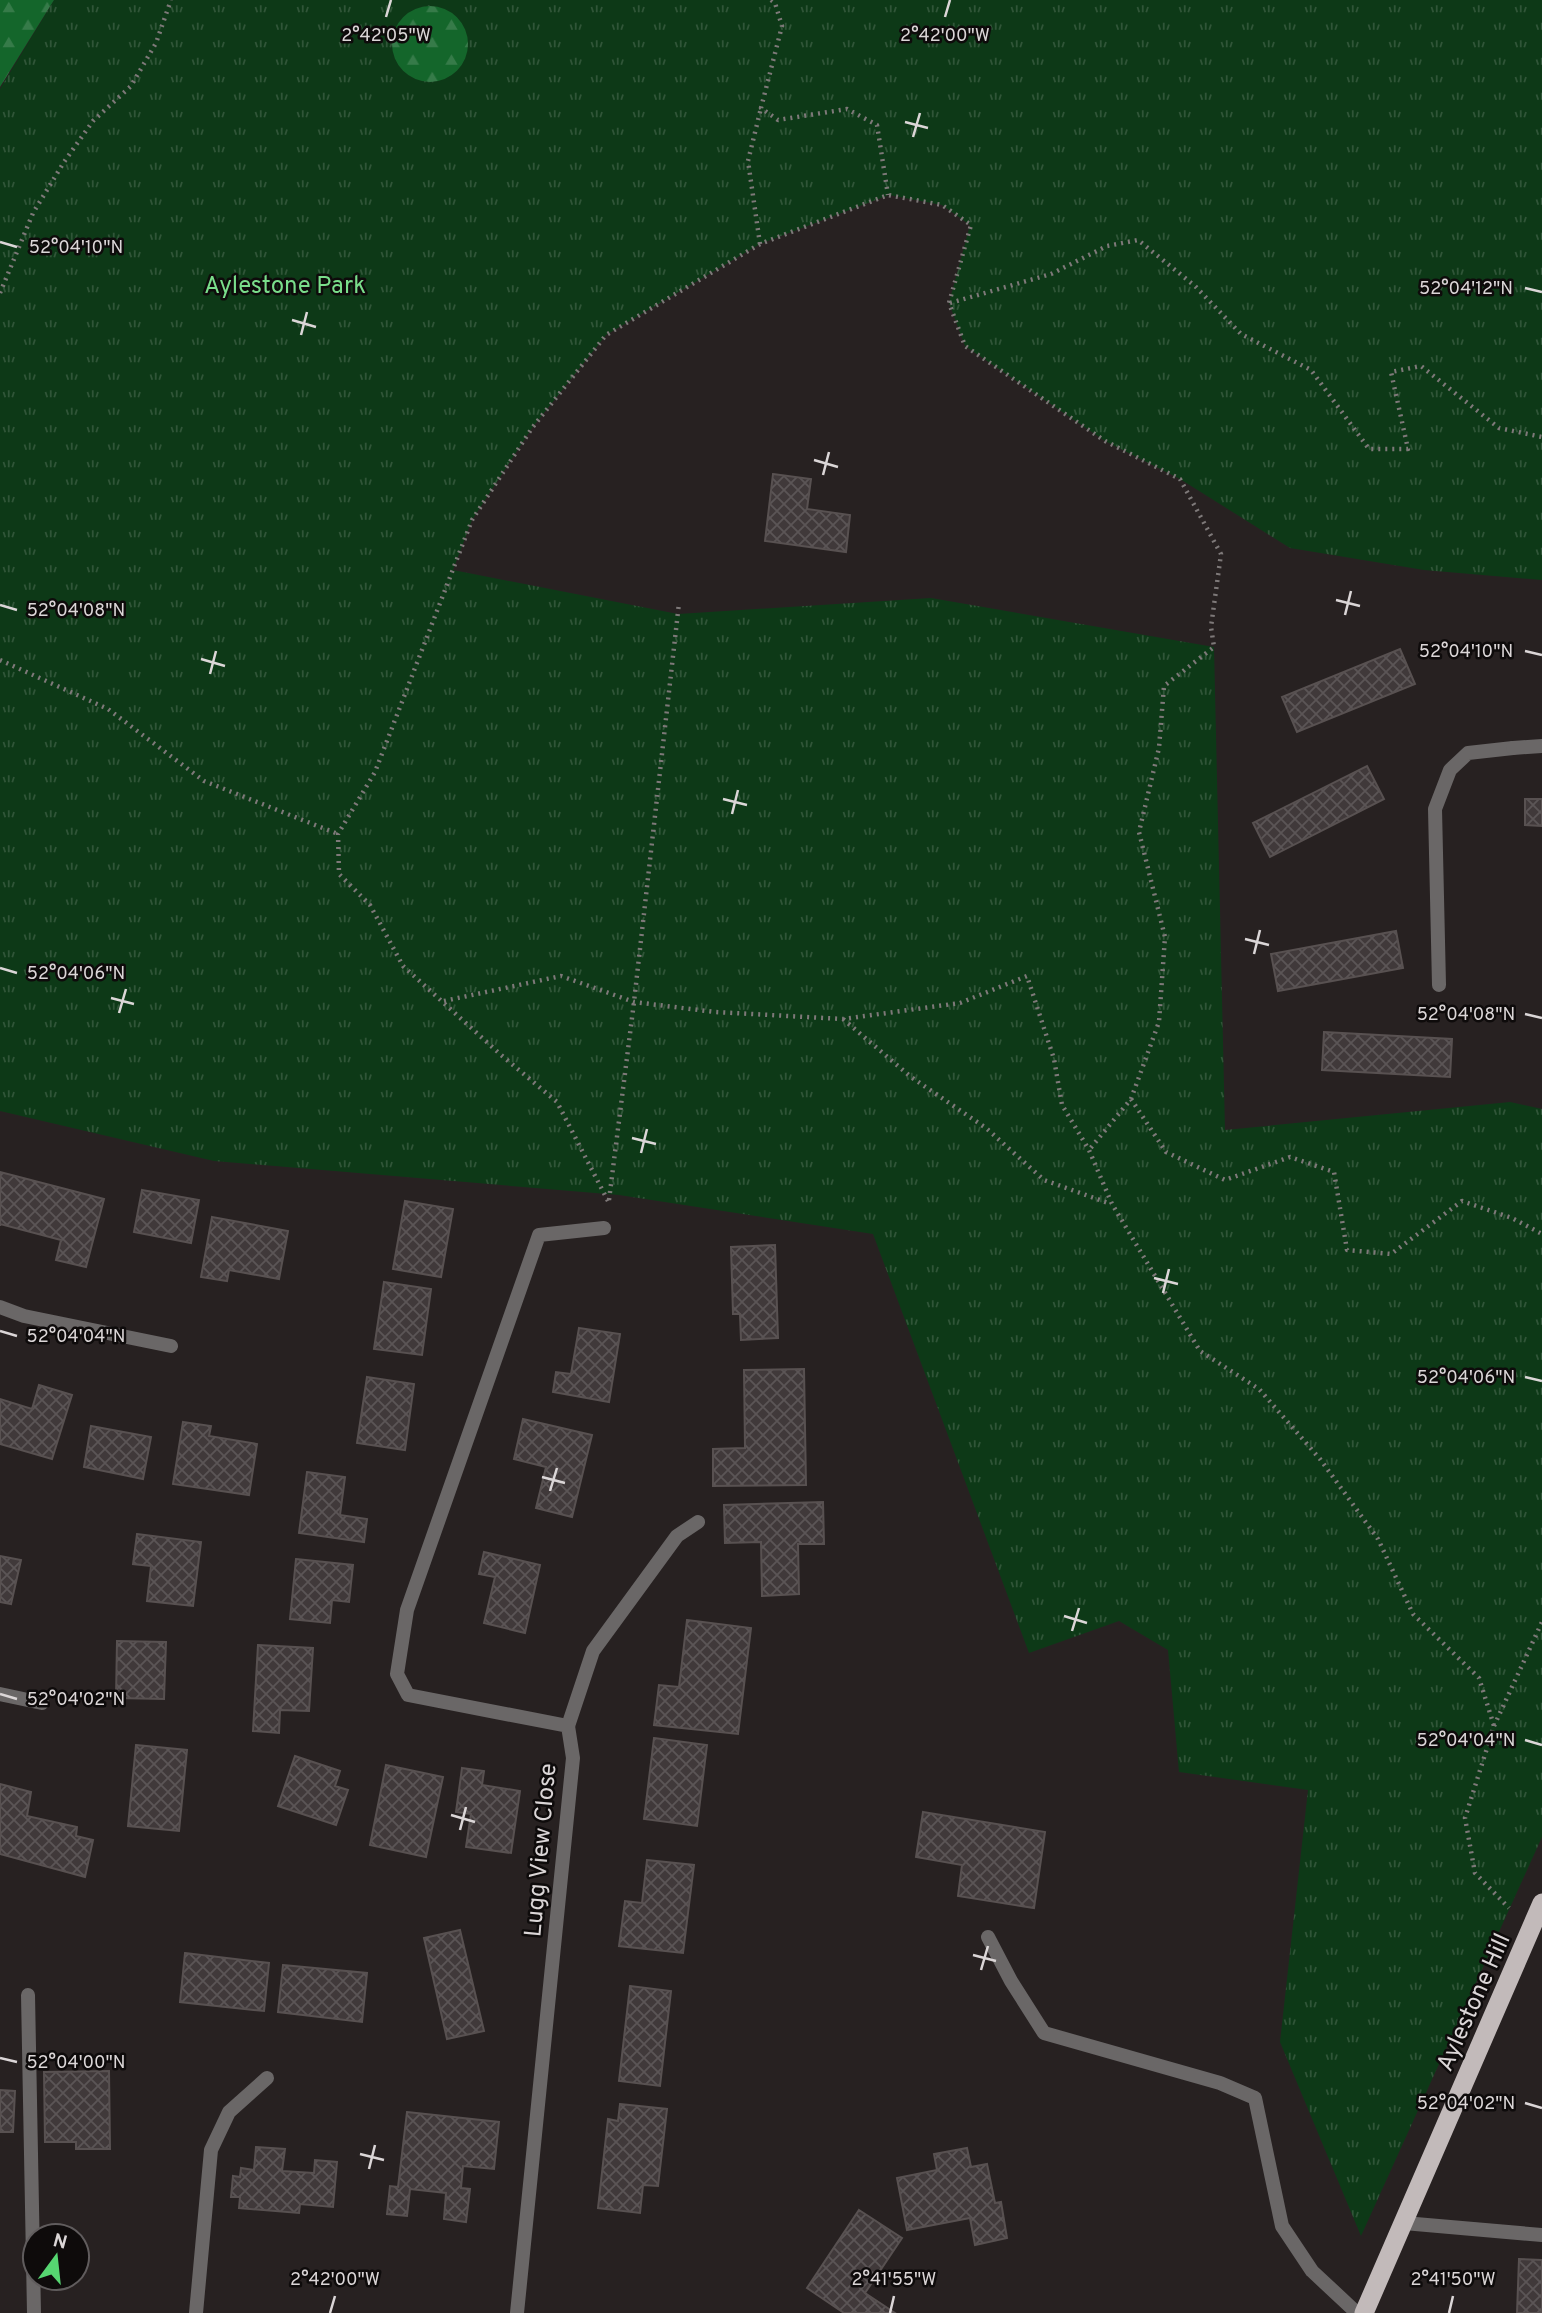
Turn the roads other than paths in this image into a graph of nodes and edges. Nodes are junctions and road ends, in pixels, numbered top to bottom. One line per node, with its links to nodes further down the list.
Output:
1 (1542, 746): 2 (street)
2 (1439, 985)
3 (604, 1228): 9 (street)
4 (0, 1307): 5 (street)
5 (171, 1346)
6 (698, 1522): 9 (street)
7 (0, 1694): 8 (street)
8 (42, 1703)
9 (568, 1726): 18 (street, Lugg View Close)
10 (1542, 1903): 14 (highway, Aylestone Hill)
11 (988, 1937): 19 (street)
12 (28, 1995): 16 (street)
13 (267, 2078): 17 (street)
14 (1404, 2223): 15 (street); 20 (highway, Aylestone Hill)
15 (1542, 2235)
16 (34, 2313)
17 (196, 2313)
18 (517, 2313)
19 (1357, 2313)
20 (1364, 2313)

